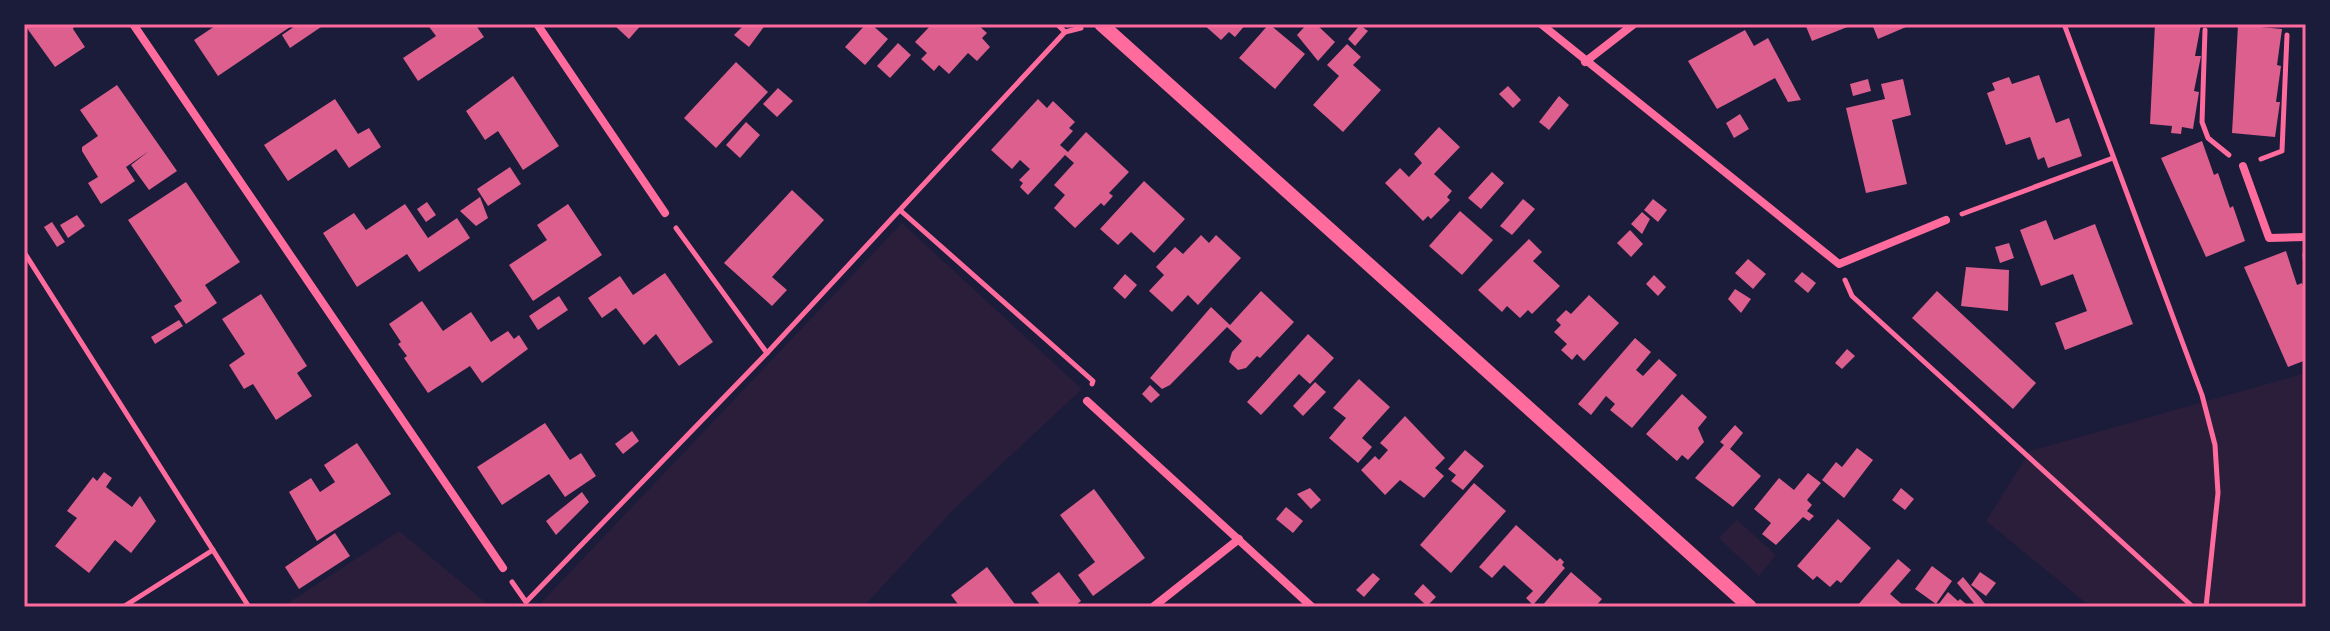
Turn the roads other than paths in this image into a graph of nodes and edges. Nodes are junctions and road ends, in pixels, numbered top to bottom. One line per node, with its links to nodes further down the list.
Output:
1 (133, 24): 13 (street)
2 (537, 24): 8 (street)
3 (1101, 24): 16 (street)
4 (1541, 24): 6 (street)
5 (1634, 24): 6 (street)
6 (1585, 62): 9 (street)
7 (2243, 166): 10 (street)
8 (665, 213)
9 (1946, 220)
10 (2306, 237)
11 (1087, 401): 12 (street)
12 (1239, 539): 14 (street); 15 (street)
13 (503, 568)
14 (1153, 607)
15 (1312, 607)
16 (1750, 607)

